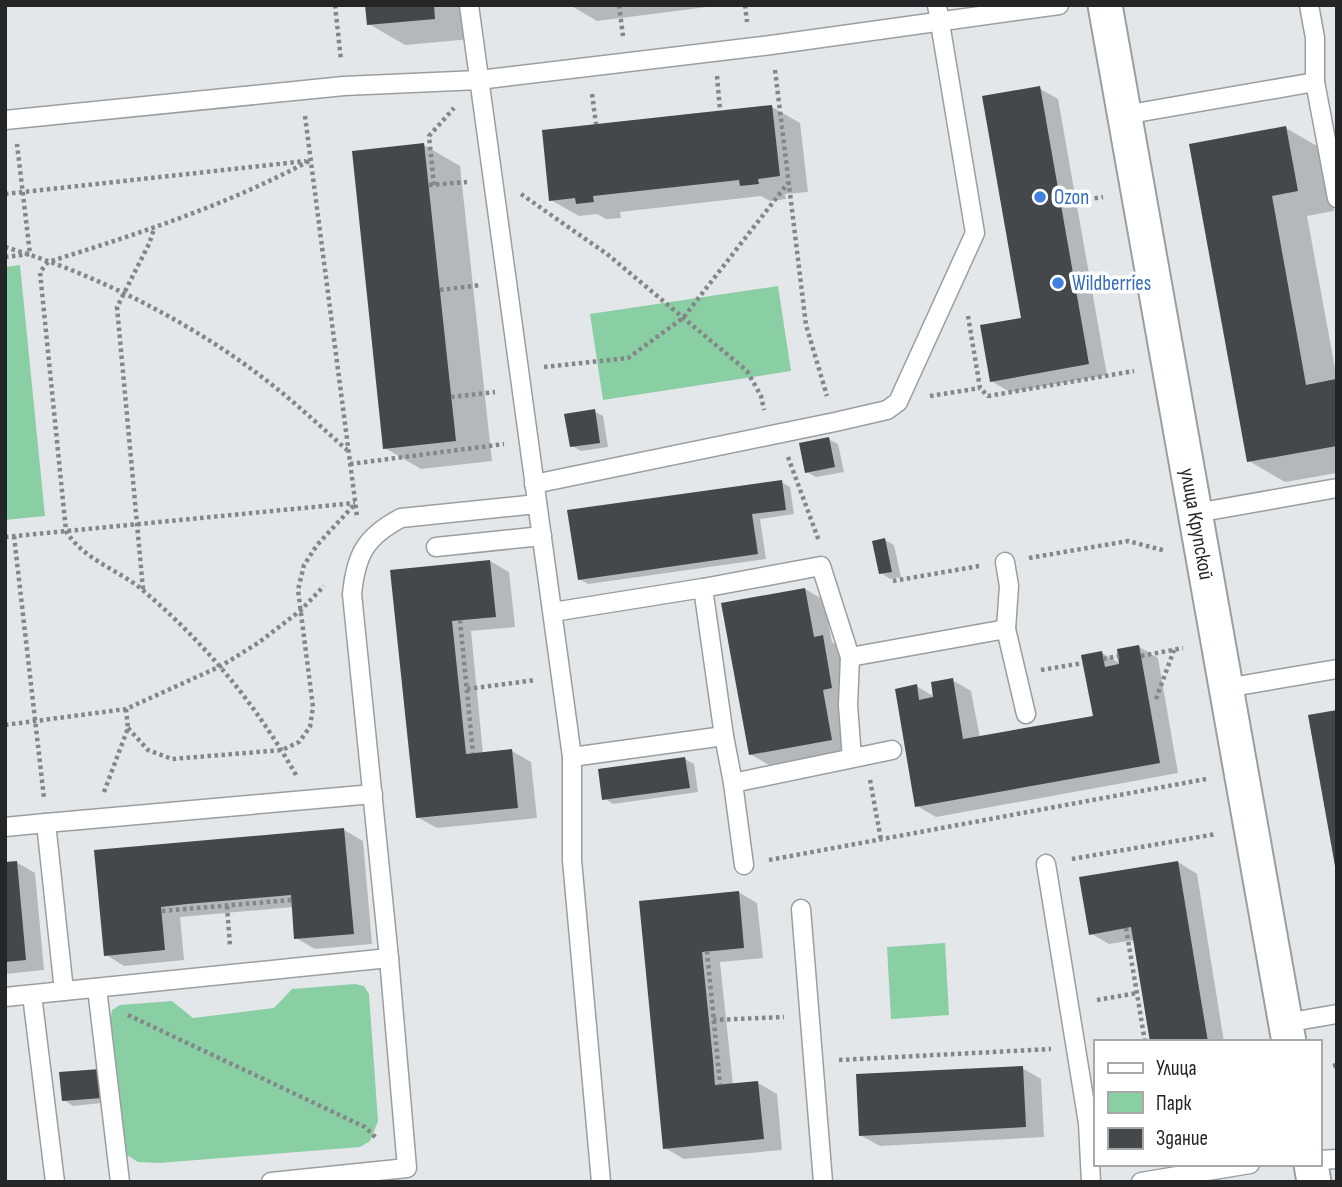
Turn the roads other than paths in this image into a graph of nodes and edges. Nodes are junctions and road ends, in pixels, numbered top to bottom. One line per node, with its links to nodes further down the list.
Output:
1 (469, 5): 6 (lane)
2 (1059, 5): 5 (lane)
3 (1105, 5): 8 (street, улица Крупской)
4 (1309, 5): 7 (lane)
5 (938, 13): 6 (lane); 11 (lane)
6 (479, 80): 9 (lane); 11 (lane)
7 (1315, 82): 8 (lane); 10 (lane)
8 (1124, 115): 14 (street, улица Крупской)
9 (10, 120)
10 (1337, 198)
11 (534, 484): 13 (lane)
12 (1337, 488): 14 (lane)
13 (537, 503): 15 (lane); 30 (lane)
14 (1196, 513): 23 (street, улица Крупской)
15 (542, 536): 16 (lane); 19 (lane)
16 (436, 547)
17 (1005, 562): 20 (lane)
18 (703, 589): 19 (lane); 21 (lane); 25 (lane)
19 (553, 612): 27 (lane)
20 (1006, 629): 21 (lane); 24 (lane)
21 (850, 657): 28 (lane)
22 (1337, 669): 23 (lane)
23 (1226, 688): 42 (street, улица Крупской)
24 (1026, 713)
25 (724, 736): 27 (lane); 29 (lane)
26 (892, 750): 28 (lane)
27 (572, 757): 48 (lane)
28 (859, 757): 29 (lane)
29 (733, 783): 34 (lane)
30 (373, 794): 31 (lane); 36 (lane)
31 (46, 823): 32 (lane); 37 (lane)
32 (5, 827)
33 (1046, 864): 50 (lane)
34 (744, 865)
35 (801, 909): 49 (lane)
36 (389, 958): 39 (lane); 44 (lane)
37 (64, 991): 38 (lane); 39 (lane)
38 (32, 995): 40 (lane); 45 (lane)
39 (98, 995): 46 (lane)
40 (5, 997)
41 (1337, 1014): 42 (lane)
42 (1287, 1032)
43 (1238, 1166): 51 (lane)
44 (409, 1175): 47 (lane)
45 (55, 1182)
46 (120, 1182)
47 (271, 1182)
48 (601, 1182)
49 (823, 1182)
50 (1091, 1182)
51 (1141, 1182)

